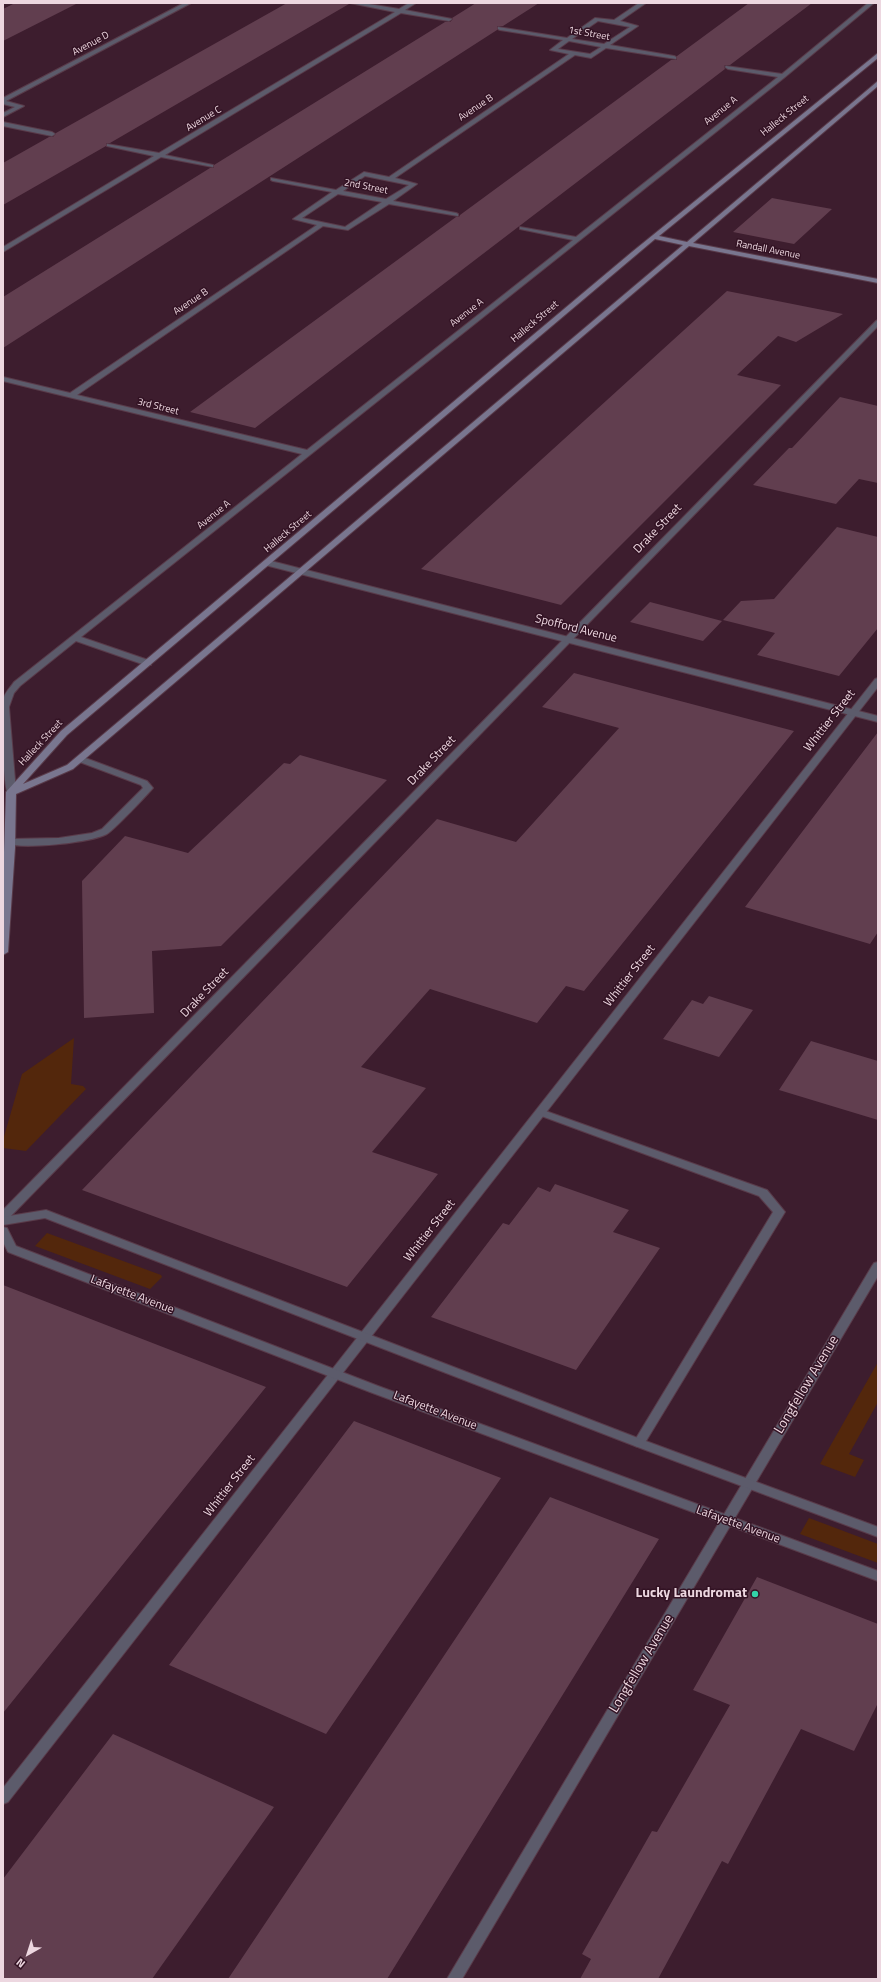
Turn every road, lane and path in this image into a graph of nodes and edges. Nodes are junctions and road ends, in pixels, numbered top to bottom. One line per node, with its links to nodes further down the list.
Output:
1 (188, 3): 18 (street, Avenue D)
2 (353, 3): 6 (street)
3 (413, 3): 6 (street, Avenue C)
4 (643, 3): 8 (street)
5 (871, 3): 16 (street, Avenue A)
6 (400, 11): 7 (street); 23 (street, Avenue C)
7 (449, 19)
8 (615, 22): 10 (street); 11 (street)
9 (500, 28): 10 (street, 1st Street)
10 (568, 40): 11 (street, 1st Street); 12 (street)
11 (606, 46): 12 (street); 14 (street, 1st Street)
12 (574, 53): 26 (street, Avenue B)
13 (878, 55): 32 (main road, Halleck Street)
14 (674, 58)
15 (728, 67): 16 (street)
16 (783, 76): 33 (street, Avenue A)
17 (878, 83): 34 (main road, Halleck Street)
18 (3, 101): 19 (street, Avenue D)
19 (3, 115)
20 (3, 124): 21 (street)
21 (52, 134)
22 (109, 146): 23 (street)
23 (160, 156): 24 (street); 35 (street, Avenue C)
24 (211, 166)
25 (273, 178): 27 (street, 2nd Street)
26 (390, 179): 27 (street); 28 (street)
27 (337, 192): 28 (street, 2nd Street); 30 (street)
28 (388, 202): 29 (street, 2nd Street); 30 (street)
29 (456, 215)
30 (322, 224): 39 (street, Avenue B)
31 (522, 228): 33 (street)
32 (654, 237): 34 (main road, Randall Avenue); 41 (main road, Halleck Street)
33 (578, 239): 40 (street, Avenue A)
34 (688, 244): 36 (main road, Randall Avenue); 42 (main road, Halleck Street)
35 (3, 250)
36 (878, 281)
37 (878, 322): 44 (street, Drake Street)
38 (3, 379): 39 (street, 3rd Street)
39 (71, 396): 40 (street, 3rd Street)
40 (308, 453): 43 (street, Avenue A)
41 (268, 563): 42 (street, Spofford Avenue); 45 (main road, Halleck Street)
42 (301, 571): 44 (street, Spofford Avenue); 49 (main road, Halleck Street)
43 (76, 638): 45 (street); 50 (street, Avenue A)
44 (568, 639): 47 (street, Spofford Avenue); 54 (street, Drake Street)
45 (148, 663): 50 (main road, Halleck Street)
46 (878, 681): 47 (street, Whittier Street)
47 (853, 712): 48 (street, Spofford Avenue); 53 (street, Whittier Street)
48 (878, 719)
49 (80, 759): 50 (main road, Halleck Street); 51 (street)
50 (11, 792): 51 (main road)
51 (10, 842): 52 (main road)
52 (3, 952)
53 (540, 1112): 58 (street, Whittier Street); 60 (street)
54 (3, 1217)
55 (3, 1221): 58 (street)
56 (3, 1231): 59 (street, Lafayette Avenue)
57 (878, 1266): 61 (street, Longfellow Avenue)
58 (362, 1338): 59 (street, Whittier Street); 60 (street)
59 (334, 1374): 62 (street, Lafayette Avenue); 65 (street, Whittier Street)
60 (639, 1443): 61 (street)
61 (748, 1485): 62 (street, Longfellow Avenue); 63 (street)
62 (726, 1521): 64 (street, Lafayette Avenue); 66 (street, Longfellow Avenue)
63 (878, 1532)
64 (878, 1576)
65 (3, 1798)
66 (454, 1979)

